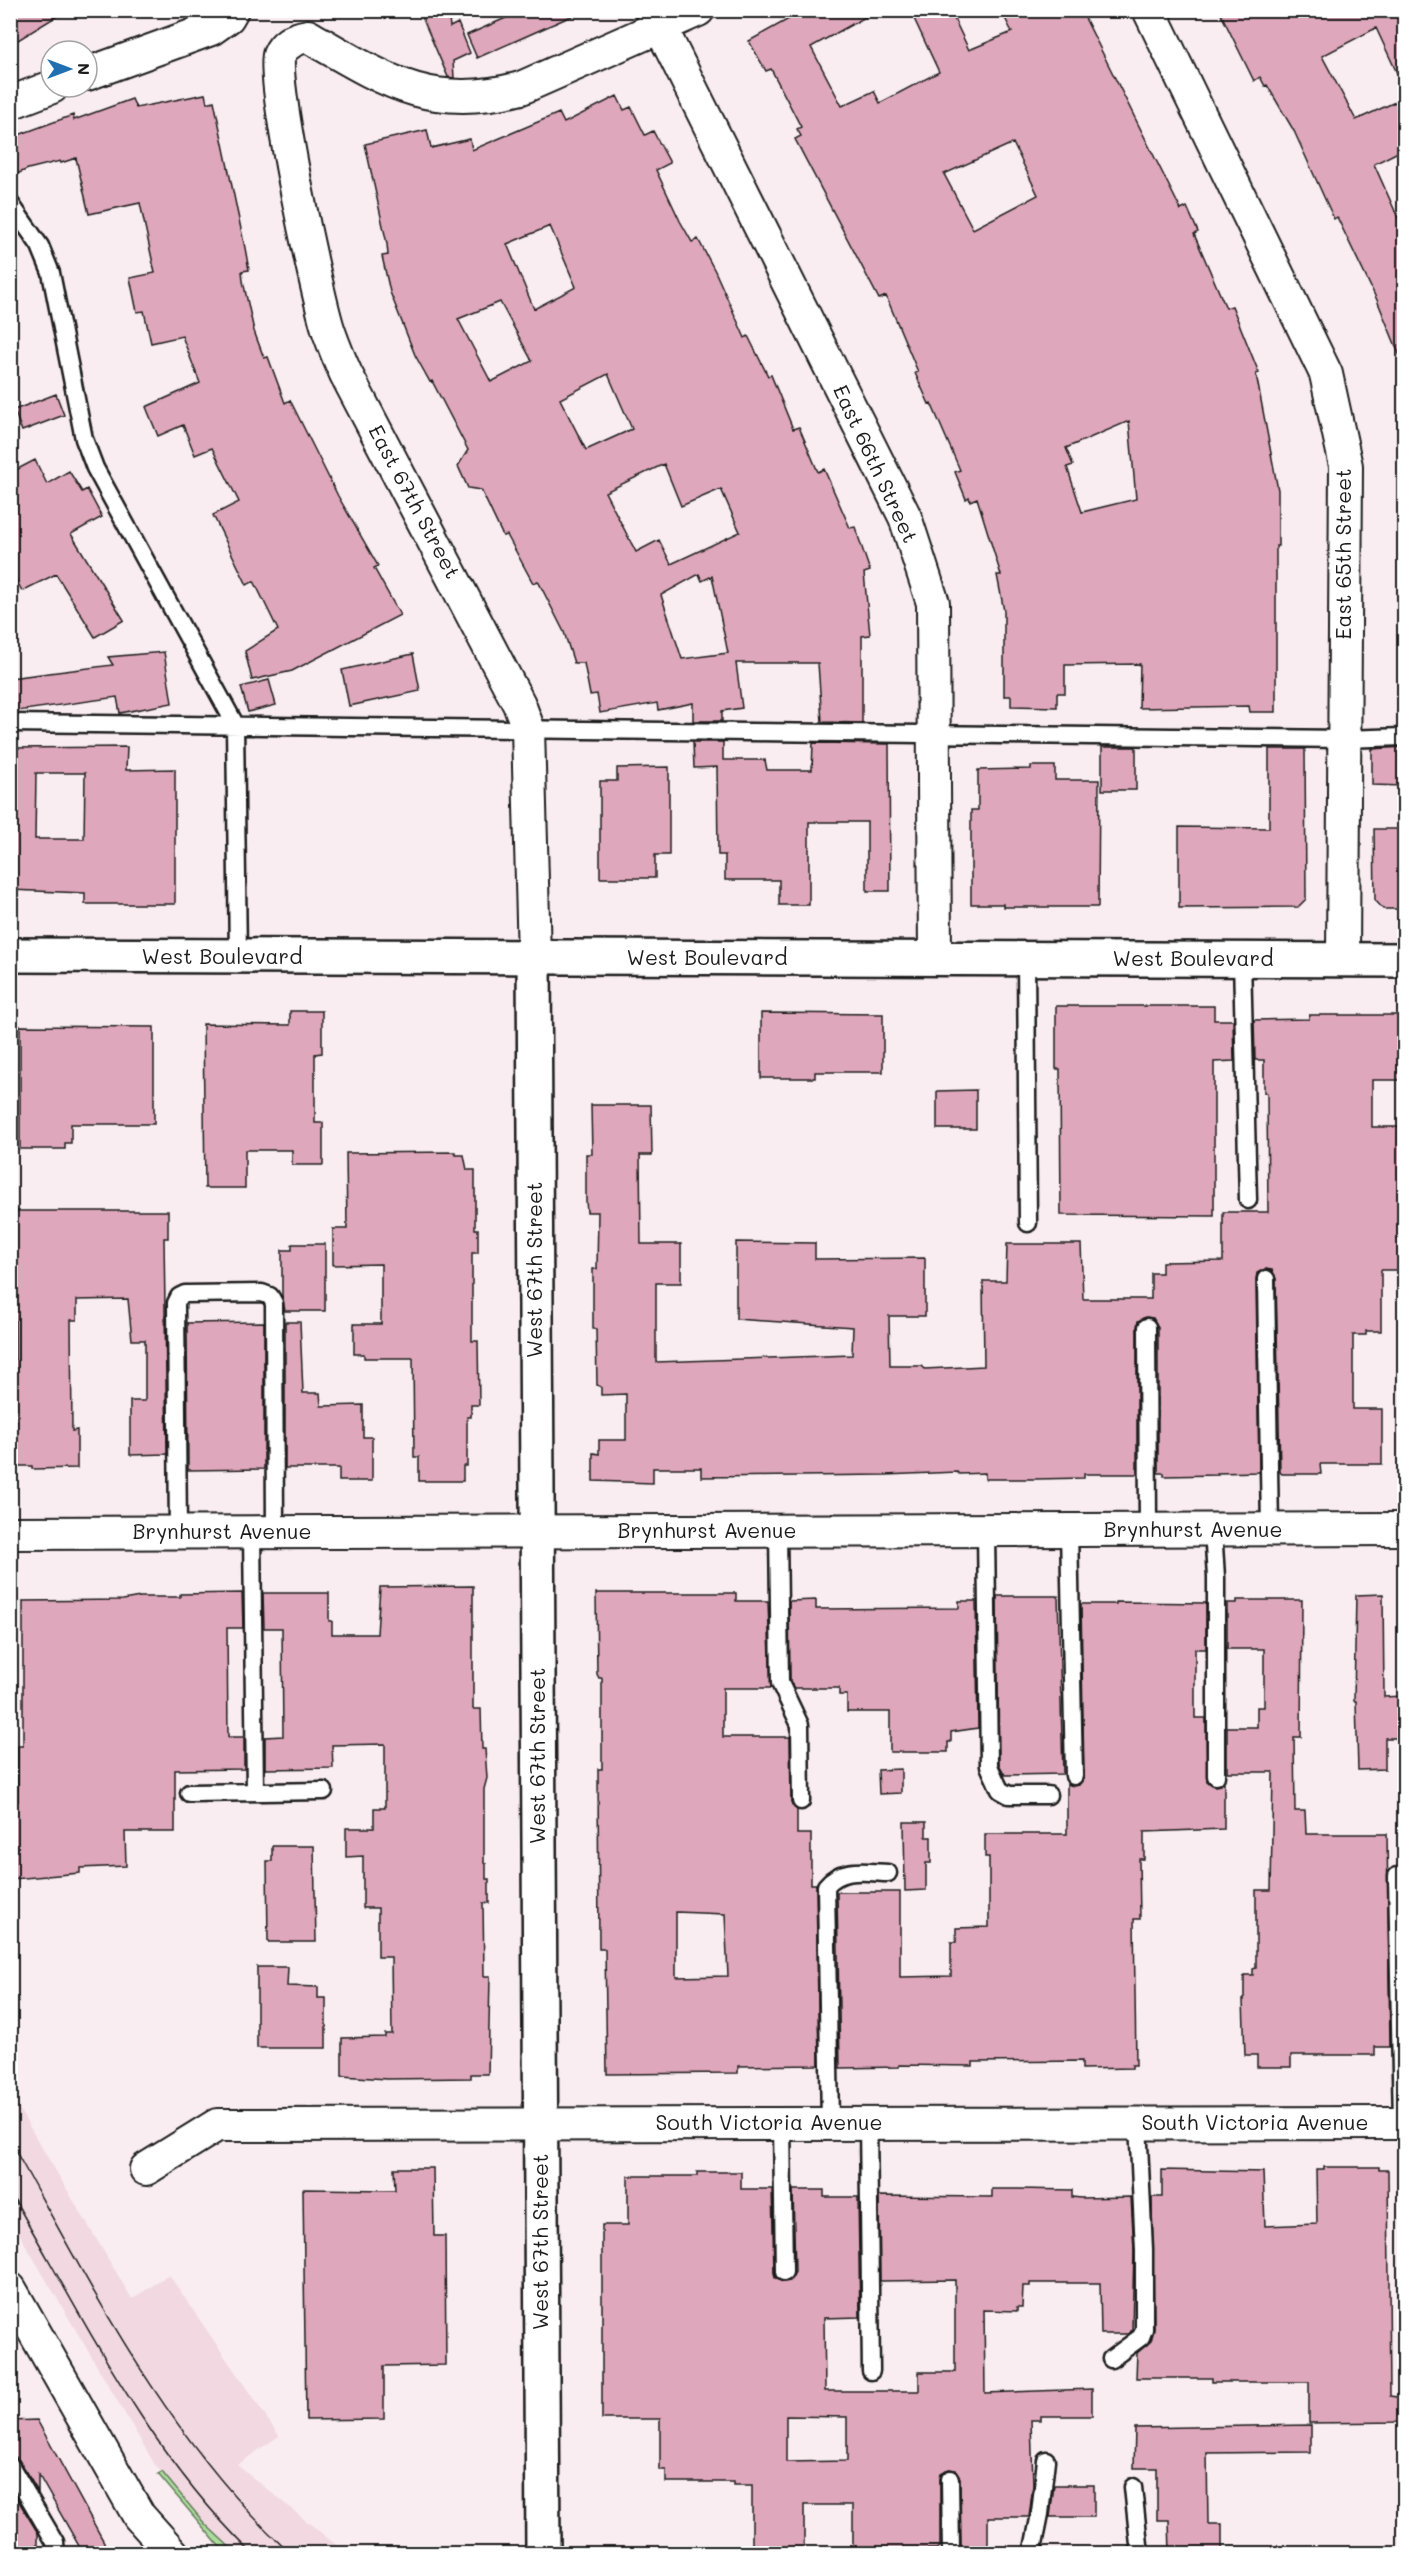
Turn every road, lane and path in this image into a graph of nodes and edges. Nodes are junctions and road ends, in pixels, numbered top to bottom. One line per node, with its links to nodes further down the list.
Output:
1 (232, 10): 5 (street)
2 (698, 10): 4 (street)
3 (1149, 10): 14 (street, East 65th Street)
4 (656, 19): 11 (street, East 67th Street); 12 (street, East 66th Street)
5 (99, 70)
6 (39, 92): 7 (street)
7 (10, 103)
8 (10, 203): 10 (lane)
9 (10, 723): 10 (lane)
10 (236, 724): 11 (lane); 16 (lane)
11 (528, 728): 12 (lane); 17 (street, East 67th Street)
12 (935, 733): 14 (lane); 18 (street, East 66th Street)
13 (1404, 738): 14 (lane)
14 (1343, 739): 20 (street, East 65th Street)
15 (10, 956): 16 (street, West Boulevard)
16 (238, 957): 17 (street, West Boulevard)
17 (534, 958): 18 (street, West Boulevard); 35 (street, West 67th Street)
18 (935, 958): 19 (street, West Boulevard)
19 (1026, 958): 21 (street, West Boulevard); 24 (lane)
20 (1343, 959): 21 (street, West Boulevard); 22 (street, West Boulevard)
21 (1242, 960): 23 (lane)
22 (1404, 960)
23 (1248, 1200)
24 (1028, 1223)
25 (1266, 1279): 31 (lane)
26 (1147, 1327): 29 (lane)
27 (1404, 1529): 31 (street, Brynhurst Avenue)
28 (1069, 1530): 29 (street, Brynhurst Avenue); 33 (street, Brynhurst Avenue); 38 (lane)
29 (1148, 1530): 30 (street, Brynhurst Avenue)
30 (1213, 1530): 31 (street, Brynhurst Avenue); 39 (lane)
31 (1270, 1530)
32 (778, 1531): 33 (street, Brynhurst Avenue); 35 (street, Brynhurst Avenue); 44 (lane)
33 (986, 1531): 43 (lane)
34 (263, 1532): 35 (street, Brynhurst Avenue); 37 (street, Brynhurst Avenue); 37 (lane); 41 (lane)
35 (537, 1532): 47 (street, West 67th Street)
36 (10, 1533): 37 (street, Brynhurst Avenue)
37 (178, 1533)
38 (1074, 1776)
39 (1216, 1776)
40 (324, 1791): 41 (lane)
41 (255, 1792): 42 (lane)
42 (189, 1793)
43 (1048, 1795)
44 (801, 1801)
45 (888, 1873): 49 (lane)
46 (1404, 1876): 52 (lane)
47 (541, 2123): 48 (street, South Victoria Avenue); 53 (street, South Victoria Avenue); 64 (street, West 67th Street)
48 (782, 2123): 49 (street, South Victoria Avenue); 54 (lane)
49 (830, 2123): 50 (street, South Victoria Avenue)
50 (868, 2123): 51 (street, South Victoria Avenue); 57 (lane)
51 (1138, 2123): 52 (street, South Victoria Avenue); 56 (lane)
52 (1403, 2123)
53 (146, 2169)
54 (784, 2272)
55 (10, 2289): 63 (street)
56 (1111, 2359)
57 (871, 2371)
58 (1046, 2460): 66 (lane)
59 (10, 2465): 62 (lane)
60 (950, 2479): 65 (lane)
61 (1133, 2487): 67 (lane)
62 (56, 2553)
63 (173, 2553)
64 (543, 2553)
65 (951, 2553)
66 (1032, 2553)
67 (1140, 2553)

